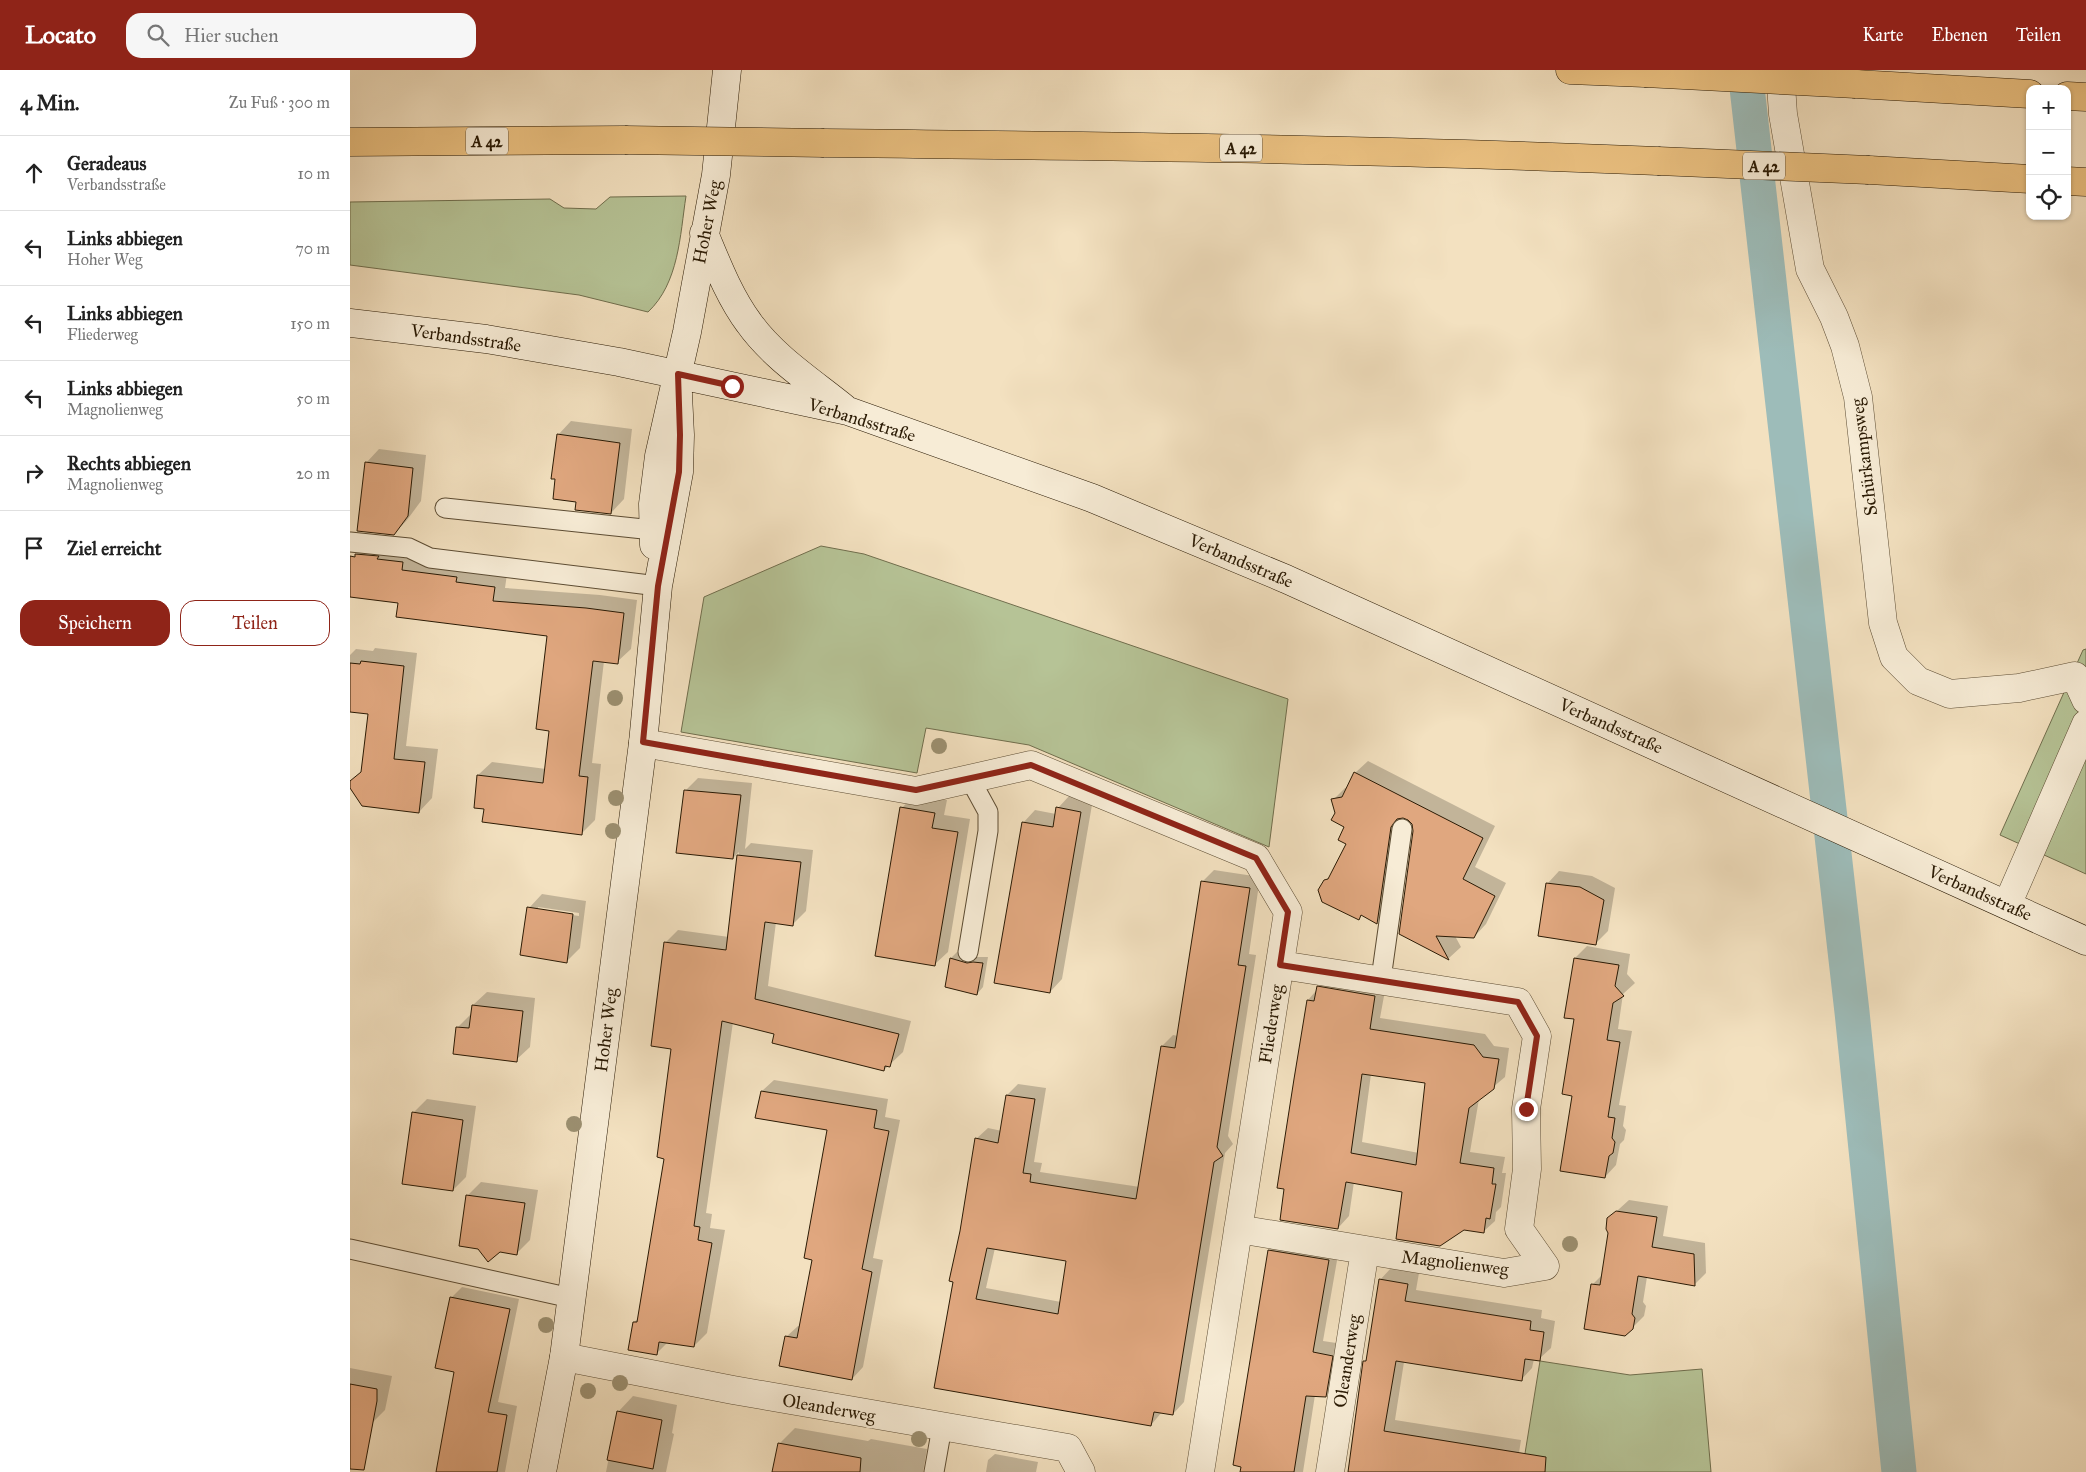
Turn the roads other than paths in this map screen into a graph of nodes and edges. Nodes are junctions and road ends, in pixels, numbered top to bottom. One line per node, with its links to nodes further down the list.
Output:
1 (727, 70): 11 (street, Hoher Weg)
2 (1570, 70): 4 (highway, bridge)
3 (1780, 70): 19 (street, Schürkampsweg)
4 (2026, 94)
5 (2071, 96): 6 (highway)
6 (2086, 97)
7 (350, 142): 8 (highway, A 42, bridge)
8 (2026, 179)
9 (2071, 181): 10 (highway)
10 (2086, 182)
11 (704, 233): 13 (street, Hoher Weg); 14 (street)
12 (350, 323): 13 (street, Verbandsstraße)
13 (678, 374): 14 (street, Verbandsstraße); 16 (street, Hoher Weg); 18 (street, Hoher Weg)
14 (848, 412): 24 (street, Verbandsstraße)
15 (445, 508): 16 (lane)
16 (653, 530): 18 (street, Hoher Weg)
17 (350, 542): 18 (lane)
18 (658, 586): 21 (street, Hoher Weg)
19 (2082, 682)
20 (2086, 724): 24 (street)
21 (643, 742): 22 (street, Fliederweg); 32 (street, Hoher Weg)
22 (970, 779): 26 (lane); 27 (street, Fliederweg)
23 (1402, 829): 28 (lane)
24 (2007, 905): 25 (street, Verbandsstraße)
25 (2086, 941)
26 (968, 952)
27 (1280, 965): 28 (street, Magnolienweg); 29 (street, Fliederweg)
28 (1381, 979): 31 (street, Magnolienweg)
29 (1238, 1229): 31 (street, Magnolienweg); 38 (street, Fliederweg)
30 (350, 1249): 32 (lane)
31 (1364, 1250): 39 (street, Oleanderweg)
32 (572, 1298): 33 (street, Hoher Weg)
33 (564, 1357): 34 (street, Oleanderweg); 35 (street, Hoher Weg)
34 (942, 1427): 36 (lane); 37 (street, Oleanderweg)
35 (542, 1472)
36 (934, 1472)
37 (1081, 1472)
38 (1200, 1472)
39 (1330, 1472)

